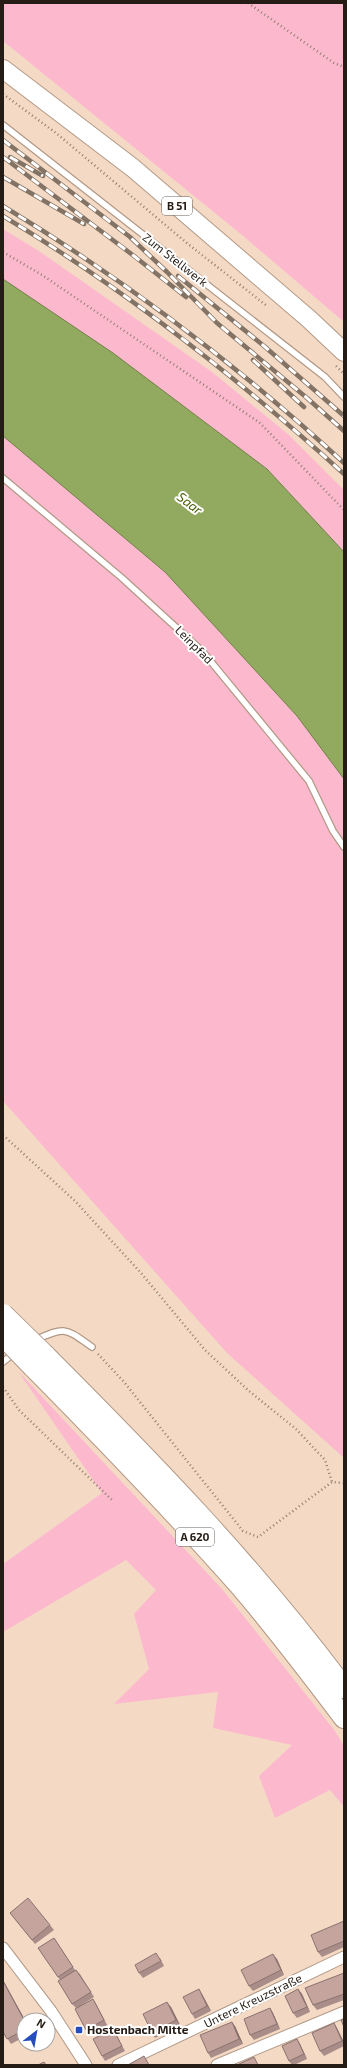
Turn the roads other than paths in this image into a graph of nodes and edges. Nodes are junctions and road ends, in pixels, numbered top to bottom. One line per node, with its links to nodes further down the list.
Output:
1 (3, 69): 3 (main road, B 51)
2 (3, 125): 4 (lane, Zum Stellwerk)
3 (338, 358)
4 (344, 397)
5 (3, 478): 6 (lane, Leinpfad)
6 (344, 847)
7 (3, 1314): 12 (highway, A 620, bridge)
8 (3, 1323): 10 (lane)
9 (3, 1336): 12 (highway, A 620, bridge)
10 (25, 1344): 11 (lane); 13 (lane)
11 (92, 1347)
12 (39, 1361): 14 (highway, A 620); 15 (highway, A 620)
13 (3, 1362)
14 (344, 1688)
15 (344, 1718)
16 (3, 1948): 19 (street)
17 (344, 1957): 20 (street, Untere Kreuzstraße)
18 (344, 2012): 21 (street)
19 (86, 2065)
20 (118, 2065)
21 (217, 2065)

